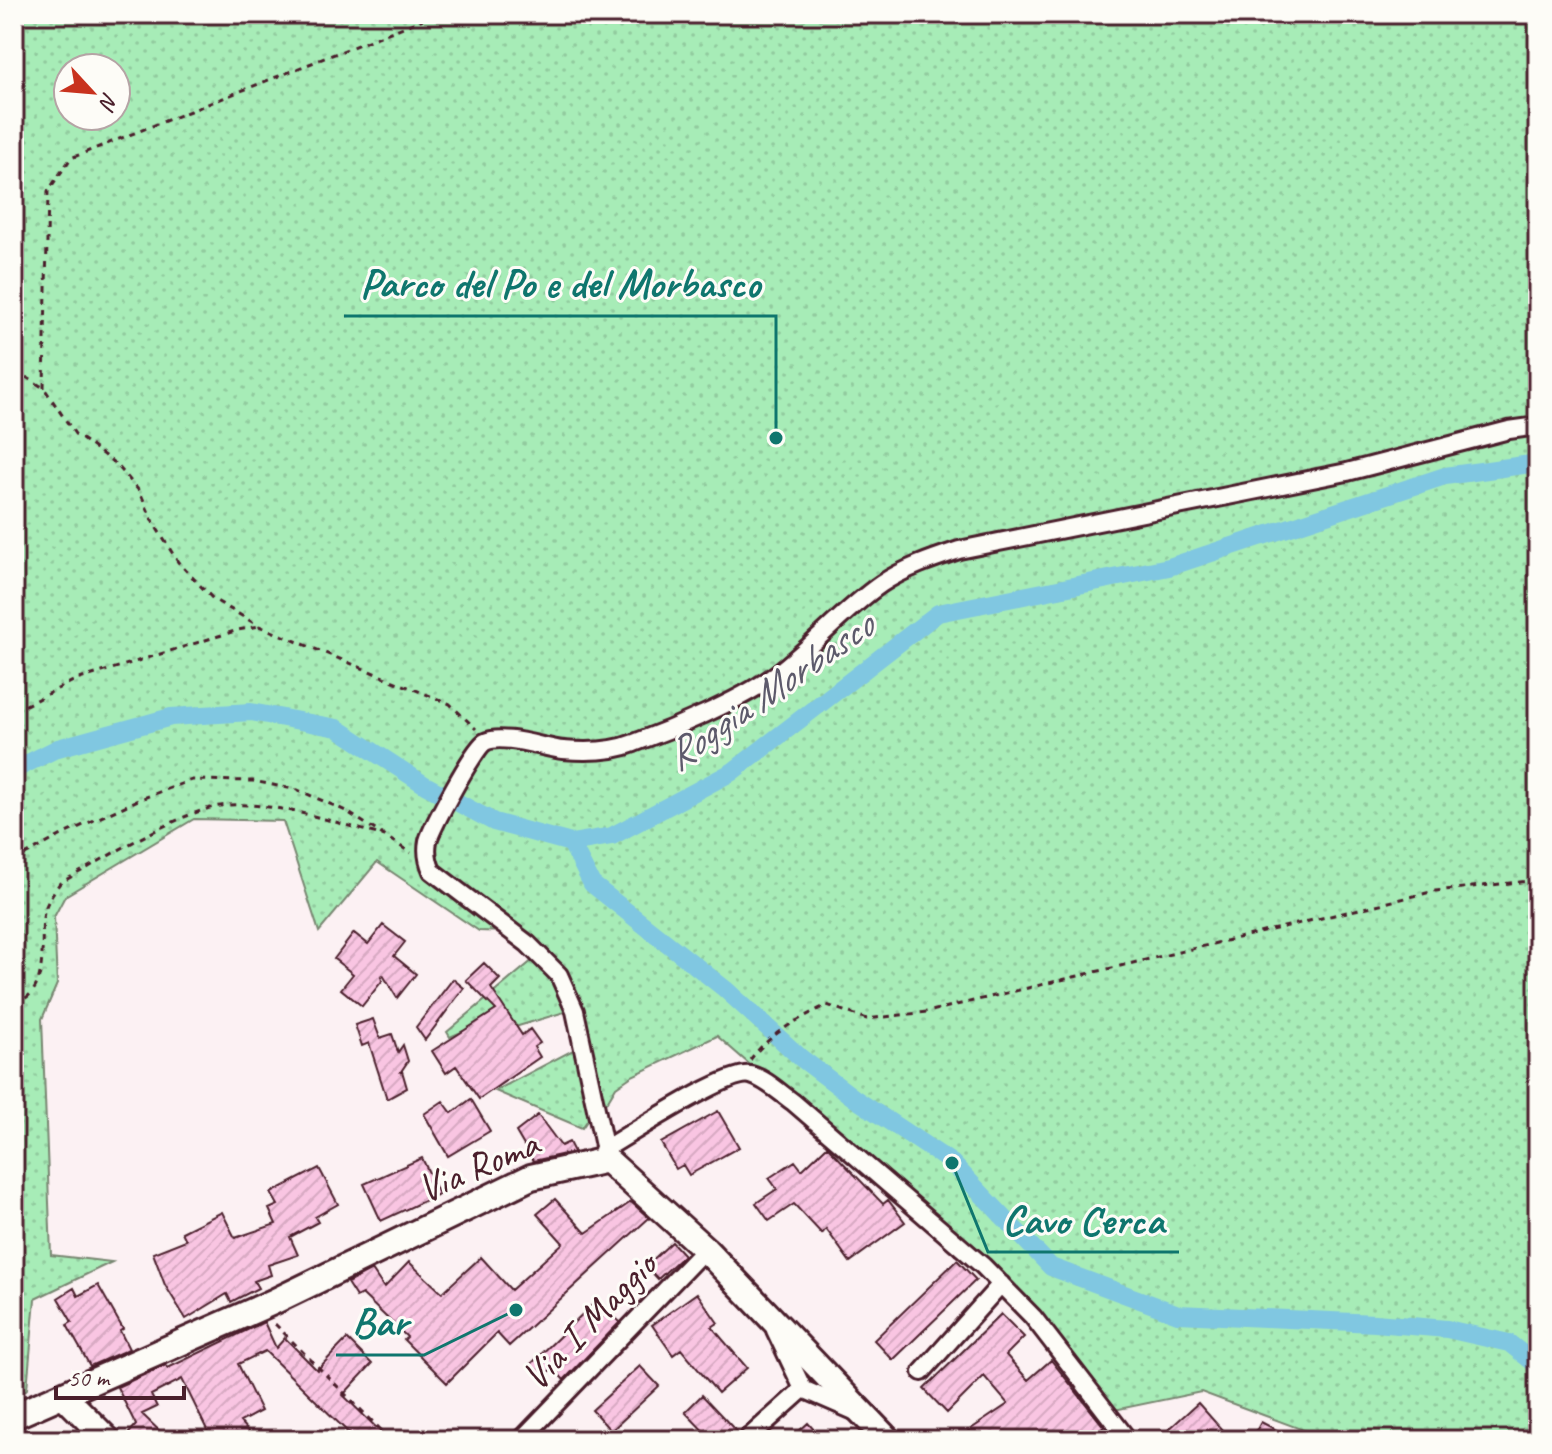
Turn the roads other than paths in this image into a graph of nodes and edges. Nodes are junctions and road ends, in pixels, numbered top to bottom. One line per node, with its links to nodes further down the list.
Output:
1 (1538, 426): 2 (street)
2 (605, 1155): 3 (street); 4 (street); 8 (street, Via Roma)
3 (705, 1249): 5 (street); 12 (street, Via I Maggio)
4 (1001, 1284): 6 (street); 15 (street)
5 (767, 1314): 7 (street); 10 (street)
6 (922, 1372)
7 (803, 1389): 10 (street); 13 (street)
8 (64, 1396): 9 (street, Via Roma); 11 (street)
9 (14, 1416)
10 (865, 1416): 14 (street)
11 (108, 1440)
12 (521, 1440)
13 (746, 1440)
14 (888, 1440)
15 (1128, 1440)

